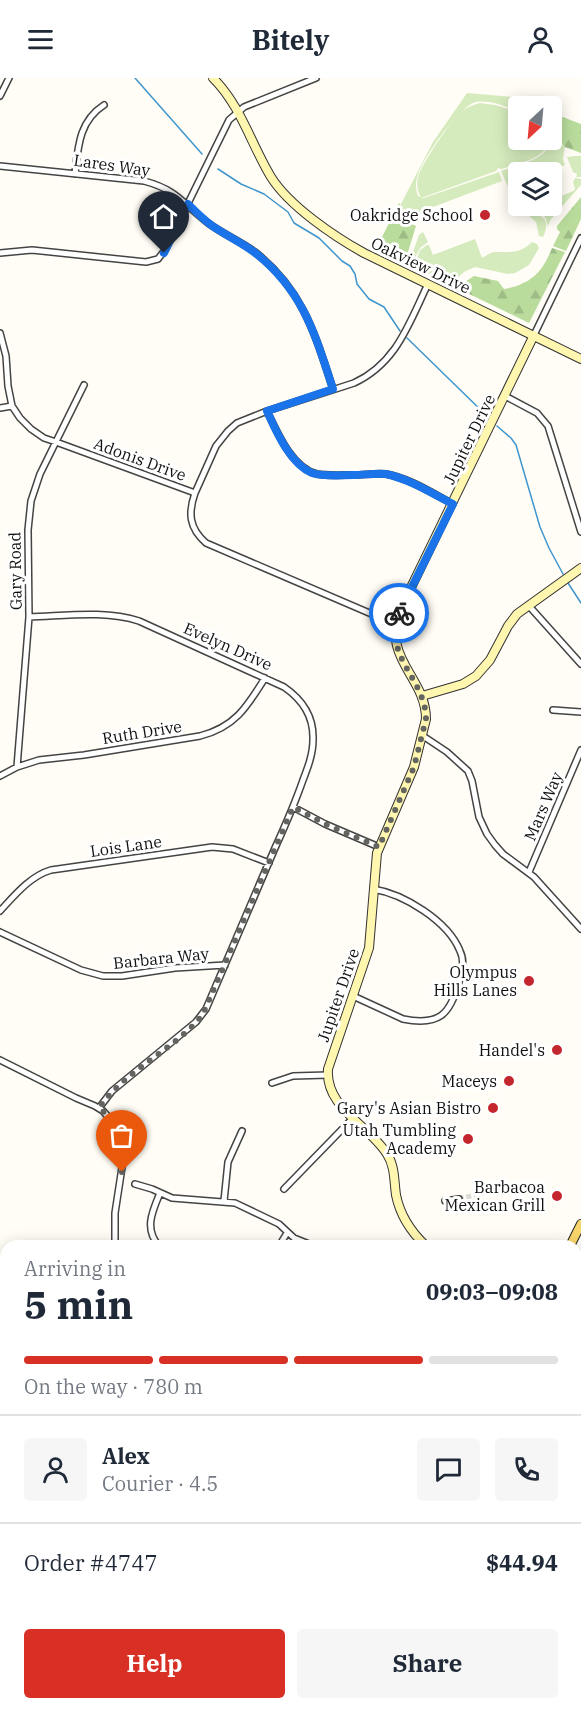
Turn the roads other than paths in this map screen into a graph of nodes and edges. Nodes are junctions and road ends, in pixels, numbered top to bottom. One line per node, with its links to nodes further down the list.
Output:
1 (9, 78): 4 (street)
2 (213, 78): 6 (street, Oakview Drive)
3 (316, 78): 6 (street)
4 (0, 96)
5 (104, 105): 8 (street)
6 (238, 112): 9 (street); 12 (street, Oakview Drive)
7 (0, 166): 8 (street, Lares Way)
8 (75, 174): 9 (street, Lares Way)
9 (188, 204): 11 (street); 17 (street, Lares Way)
10 (581, 238): 14 (street, Jupiter Drive)
11 (0, 253)
12 (428, 284): 14 (street, Oakview Drive); 17 (street)
13 (0, 333): 19 (street)
14 (534, 335): 15 (street, Oakview Drive); 18 (street, Jupiter Drive)
15 (581, 359)
16 (84, 385): 22 (street, Gary Road)
17 (333, 389): 21 (street)
18 (505, 396): 24 (street, Jupiter Drive); 25 (street)
19 (12, 406): 20 (street); 22 (street, Adonis Drive)
20 (0, 408)
21 (267, 411): 23 (street); 24 (street)
22 (56, 442): 23 (street, Adonis Drive); 28 (street, Gary Road)
23 (195, 493): 29 (street, Adonis Drive)
24 (453, 504): 29 (street, Jupiter Drive)
25 (581, 532)
26 (581, 568): 27 (street)
27 (529, 606): 30 (street); 32 (street)
28 (29, 617): 31 (street, Evelyn Drive); 37 (street, Gary Road)
29 (395, 624): 32 (street, Jupiter Drive)
30 (581, 664)
31 (265, 678): 37 (street, Ruth Drive); 39 (street, Evelyn Drive)
32 (422, 696): 35 (street, Jupiter Drive)
33 (552, 710): 34 (street)
34 (581, 712)
35 (423, 736): 40 (street, Jupiter Drive); 42 (street)
36 (581, 750): 42 (street, Mars Way)
37 (17, 767): 38 (street, Ruth Drive)
38 (0, 776)
39 (293, 807): 40 (street); 41 (street, Evelyn Drive)
40 (379, 847): 43 (street, Jupiter Drive)
41 (269, 863): 44 (street, Lois Lane); 47 (street, Evelyn Drive)
42 (529, 872): 45 (street)
43 (374, 889): 48 (street, Jupiter Drive); 48 (street)
44 (0, 911)
45 (581, 929)
46 (0, 932): 47 (street, Barbara Way)
47 (225, 965): 52 (street, Evelyn Drive)
48 (353, 996): 50 (street, Jupiter Drive)
49 (0, 1060): 52 (street)
50 (328, 1076): 51 (street); 53 (street)
51 (273, 1083)
52 (99, 1108): 63 (street)
53 (353, 1118): 56 (street); 67 (street)
54 (242, 1131): 59 (street)
55 (135, 1184): 57 (street)
56 (284, 1189)
57 (160, 1193): 59 (street); 64 (street)
58 (459, 1199): 60 (street)
59 (224, 1201): 62 (street)
60 (445, 1201)
61 (581, 1224): 68 (main road)
62 (287, 1233): 65 (street); 66 (street)
63 (115, 1240)
64 (155, 1240)
65 (283, 1240)
66 (299, 1240)
67 (420, 1240)
68 (573, 1240)

